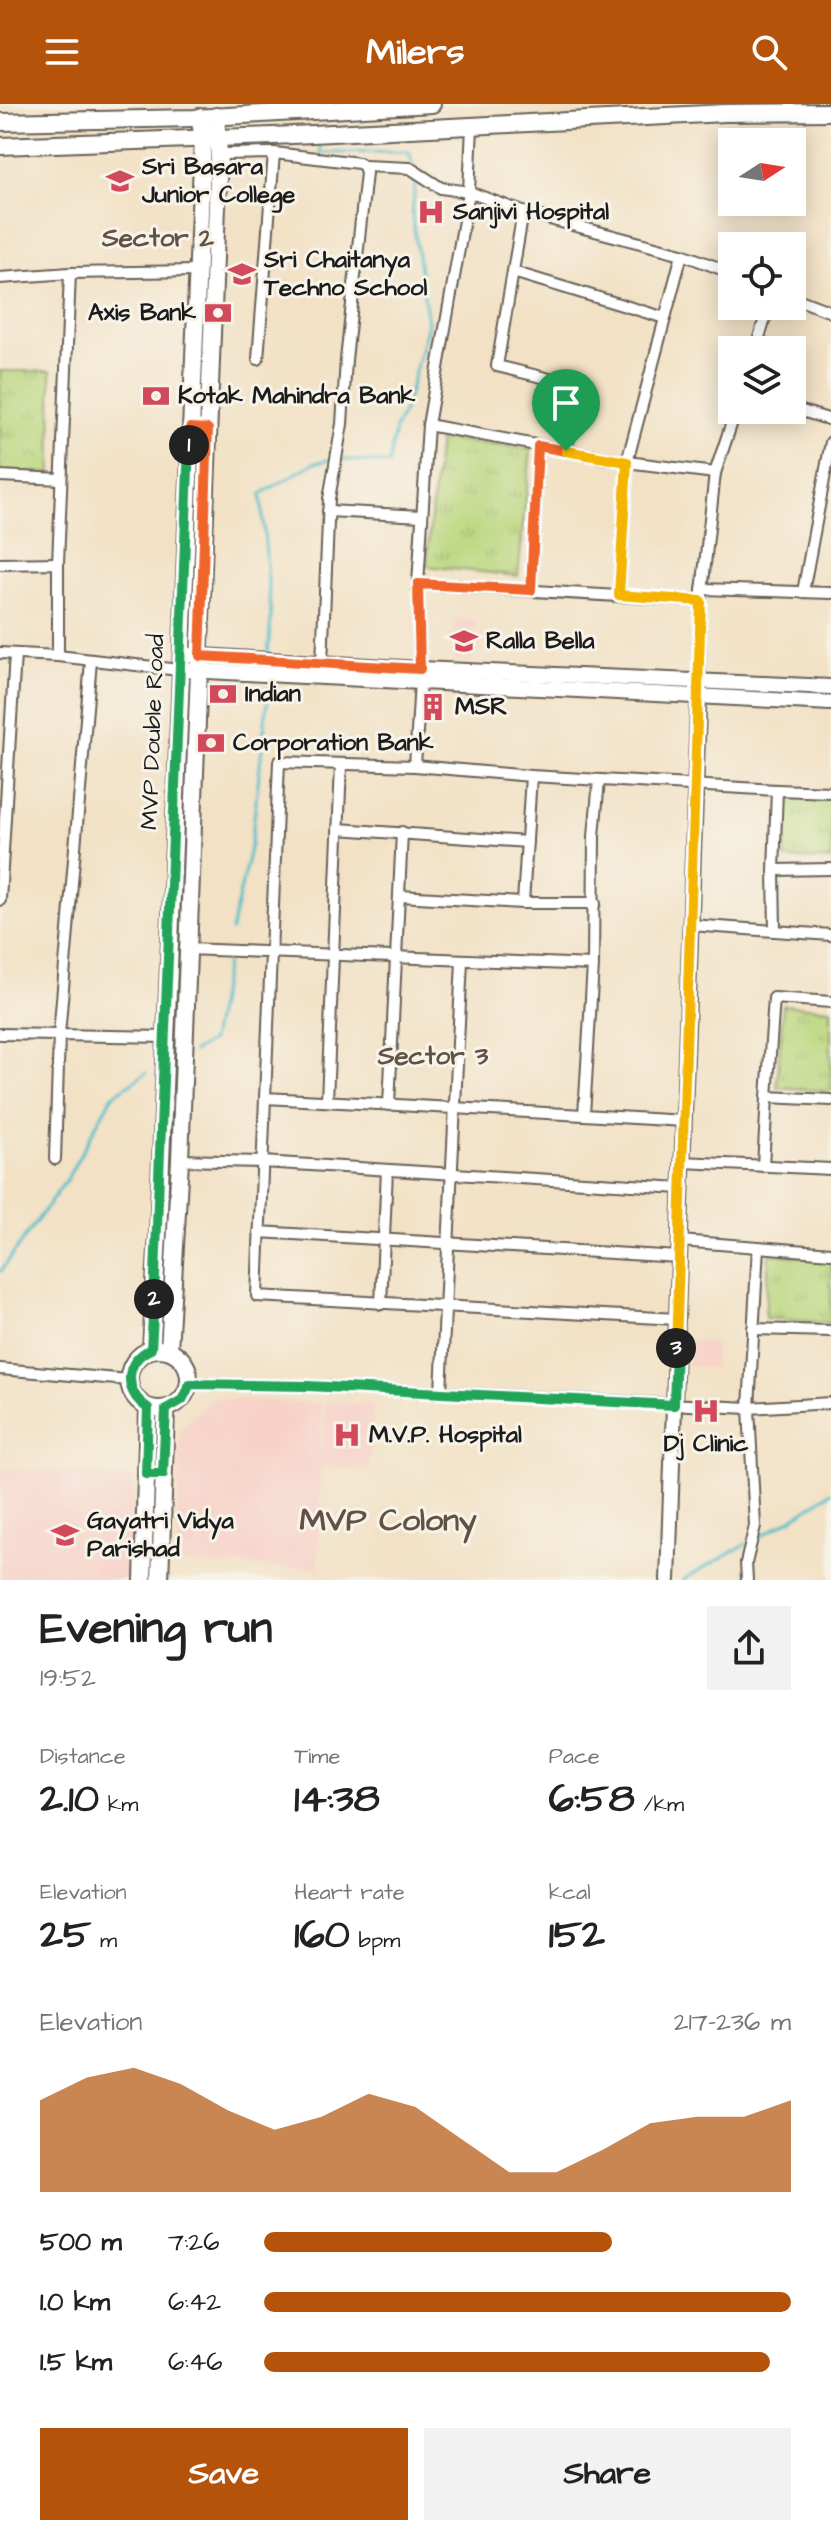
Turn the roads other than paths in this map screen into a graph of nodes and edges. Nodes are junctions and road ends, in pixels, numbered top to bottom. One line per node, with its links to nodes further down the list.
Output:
1 (272, 104): 4 (main road)
2 (432, 104): 3 (main road)
3 (406, 105): 4 (main road)
4 (312, 110): 6 (main road)
5 (831, 112): 8 (main road)
6 (208, 113): 7 (main road); 9 (main road, MVP Double Road)
7 (0, 122)
8 (472, 126): 9 (main road); 13 (street)
9 (214, 143): 10 (main road); 11 (street); 17 (main road, MVP Double Road); 30 (main road, MVP Double Road)
10 (0, 146)
11 (274, 153): 12 (street); 24 (street)
12 (364, 166): 13 (street); 38 (street)
13 (469, 192): 14 (street); 28 (street)
14 (523, 212): 15 (street); 18 (street)
15 (682, 254): 16 (street); 23 (street)
16 (718, 268)
17 (197, 271): 19 (street); 29 (main road, MVP Double Road)
18 (513, 272): 23 (street); 33 (street)
19 (70, 273): 20 (street); 37 (street)
20 (0, 278)
21 (806, 302): 22 (street)
22 (831, 312)
23 (665, 318): 34 (street)
24 (258, 359)
25 (806, 412): 26 (street)
26 (831, 420)
27 (731, 424): 35 (street)
28 (428, 425): 32 (street); 39 (street)
29 (190, 428): 30 (main road); 40 (main road, MVP Double Road)
30 (208, 429): 41 (main road, MVP Double Road)
31 (831, 442): 47 (street)
32 (538, 446): 33 (street); 46 (street)
33 (566, 451): 34 (street)
34 (627, 462): 35 (street); 49 (street)
35 (715, 473): 45 (street)
36 (0, 476): 37 (street)
37 (61, 479): 42 (street)
38 (328, 511): 39 (street); 57 (street)
39 (422, 516): 44 (street)
40 (185, 549): 41 (main road); 55 (main road, MVP Double Road)
41 (204, 549): 56 (main road, MVP Double Road)
42 (58, 563): 43 (street); 53 (street)
43 (0, 564)
44 (418, 584): 46 (street); 58 (street)
45 (702, 589): 47 (street); 50 (street)
46 (531, 590): 49 (street)
47 (803, 592): 48 (street)
48 (831, 593)
49 (619, 595): 50 (street)
50 (701, 601): 59 (street)
51 (0, 653): 52 (street)
52 (15, 654): 53 (street); 63 (street)
53 (58, 656): 54 (street)
54 (91, 661): 55 (street); 92 (street)
55 (180, 662): 56 (street); 93 (main road, MVP Double Road)
56 (200, 663): 57 (street); 58 (street); 84 (main road, MVP Double Road)
57 (322, 663): 58 (street)
58 (420, 675): 59 (street); 61 (street); 65 (street)
59 (699, 680): 60 (street); 61 (street)
60 (831, 687)
61 (698, 698): 62 (street); 68 (street)
62 (831, 703)
63 (6, 731): 71 (street)
64 (341, 765): 65 (street); 72 (street); 85 (street)
65 (415, 766): 66 (street)
66 (531, 776): 67 (street); 74 (street)
67 (599, 780): 68 (street); 80 (street)
68 (695, 784): 69 (street); 81 (street)
69 (777, 790): 70 (street); 76 (street)
70 (831, 792)
71 (4, 798): 78 (street)
72 (338, 829): 73 (street); 86 (street)
73 (402, 832): 74 (street); 77 (street)
74 (527, 842): 79 (street)
75 (831, 869): 76 (street)
76 (774, 870): 82 (street)
77 (399, 896): 79 (street); 87 (street)
78 (0, 900)
79 (523, 903): 80 (street)
80 (595, 903): 89 (street)
81 (690, 925): 82 (street); 102 (street)
82 (775, 931): 83 (street)
83 (831, 935)
84 (187, 949): 85 (street); 94 (main road, MVP Double Road)
85 (271, 952): 86 (street); 96 (street)
86 (332, 955): 87 (street); 98 (street)
87 (396, 958): 88 (street); 99 (street)
88 (462, 961): 89 (street); 100 (street)
89 (593, 965): 101 (street)
90 (831, 1002): 95 (street)
91 (0, 1034): 92 (street)
92 (59, 1035): 93 (street); 104 (street)
93 (166, 1037): 94 (street); 103 (main road, MVP Double Road)
94 (184, 1039): 105 (main road, MVP Double Road)
95 (767, 1097): 97 (street); 108 (street)
96 (265, 1098): 98 (street); 106 (street)
97 (831, 1100)
98 (327, 1101): 99 (street)
99 (389, 1105): 100 (street)
100 (455, 1109): 101 (street); 111 (street)
101 (584, 1115): 102 (street)
102 (684, 1121): 107 (street)
103 (161, 1158): 105 (main road); 125 (main road, MVP Double Road)
104 (55, 1159)
105 (180, 1160): 106 (street); 126 (main road, MVP Double Road)
106 (262, 1162): 110 (street); 113 (street)
107 (682, 1162): 108 (street); 112 (street)
108 (763, 1166): 109 (street)
109 (831, 1169)
110 (387, 1170): 111 (street); 114 (street)
111 (451, 1174): 112 (street); 116 (street)
112 (681, 1188): 115 (street)
113 (259, 1232): 114 (street); 120 (street)
114 (384, 1240): 116 (street); 120 (street)
115 (680, 1241): 117 (street); 119 (street)
116 (448, 1244): 119 (street); 121 (street)
117 (758, 1247): 118 (street); 123 (street)
118 (831, 1253)
119 (679, 1257): 122 (street)
120 (381, 1304): 121 (street)
121 (445, 1307): 122 (street); 130 (street)
122 (677, 1319): 132 (street)
123 (753, 1329): 124 (street); 134 (street)
124 (831, 1331)
125 (151, 1349): 126 (main road); 128 (main road)
126 (169, 1350): 129 (main road)
127 (0, 1369): 128 (street)
128 (129, 1380): 133 (main road)
129 (190, 1384): 130 (street); 135 (main road)
130 (441, 1392): 132 (street)
131 (831, 1403): 134 (street)
132 (674, 1405): 134 (street); 138 (street)
133 (148, 1408): 135 (main road); 136 (main road)
134 (749, 1408): 141 (street)
135 (166, 1409): 137 (main road)
136 (146, 1474): 137 (main road); 139 (main road)
137 (163, 1474): 140 (main road)
138 (668, 1574)
139 (143, 1580)
140 (160, 1580)
141 (747, 1580)

